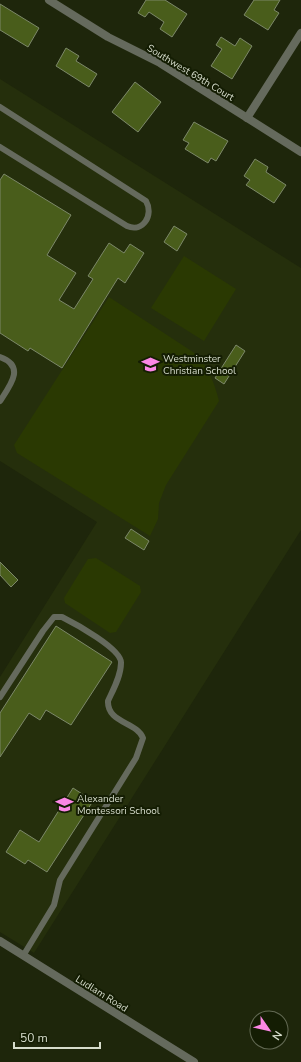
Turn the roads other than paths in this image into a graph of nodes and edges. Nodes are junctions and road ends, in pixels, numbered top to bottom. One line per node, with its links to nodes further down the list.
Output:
1 (49, 0): 4 (street, Southwest 69th Court)
2 (301, 33): 4 (street)
3 (0, 108): 5 (lane)
4 (247, 118): 6 (street, Southwest 69th Court)
5 (0, 147)
6 (301, 152)
7 (0, 358): 8 (lane)
8 (0, 401)
9 (0, 697): 11 (lane)
10 (0, 941): 11 (street, Ludlam Road)
11 (24, 956): 12 (street, Ludlam Road)
12 (194, 1062)

